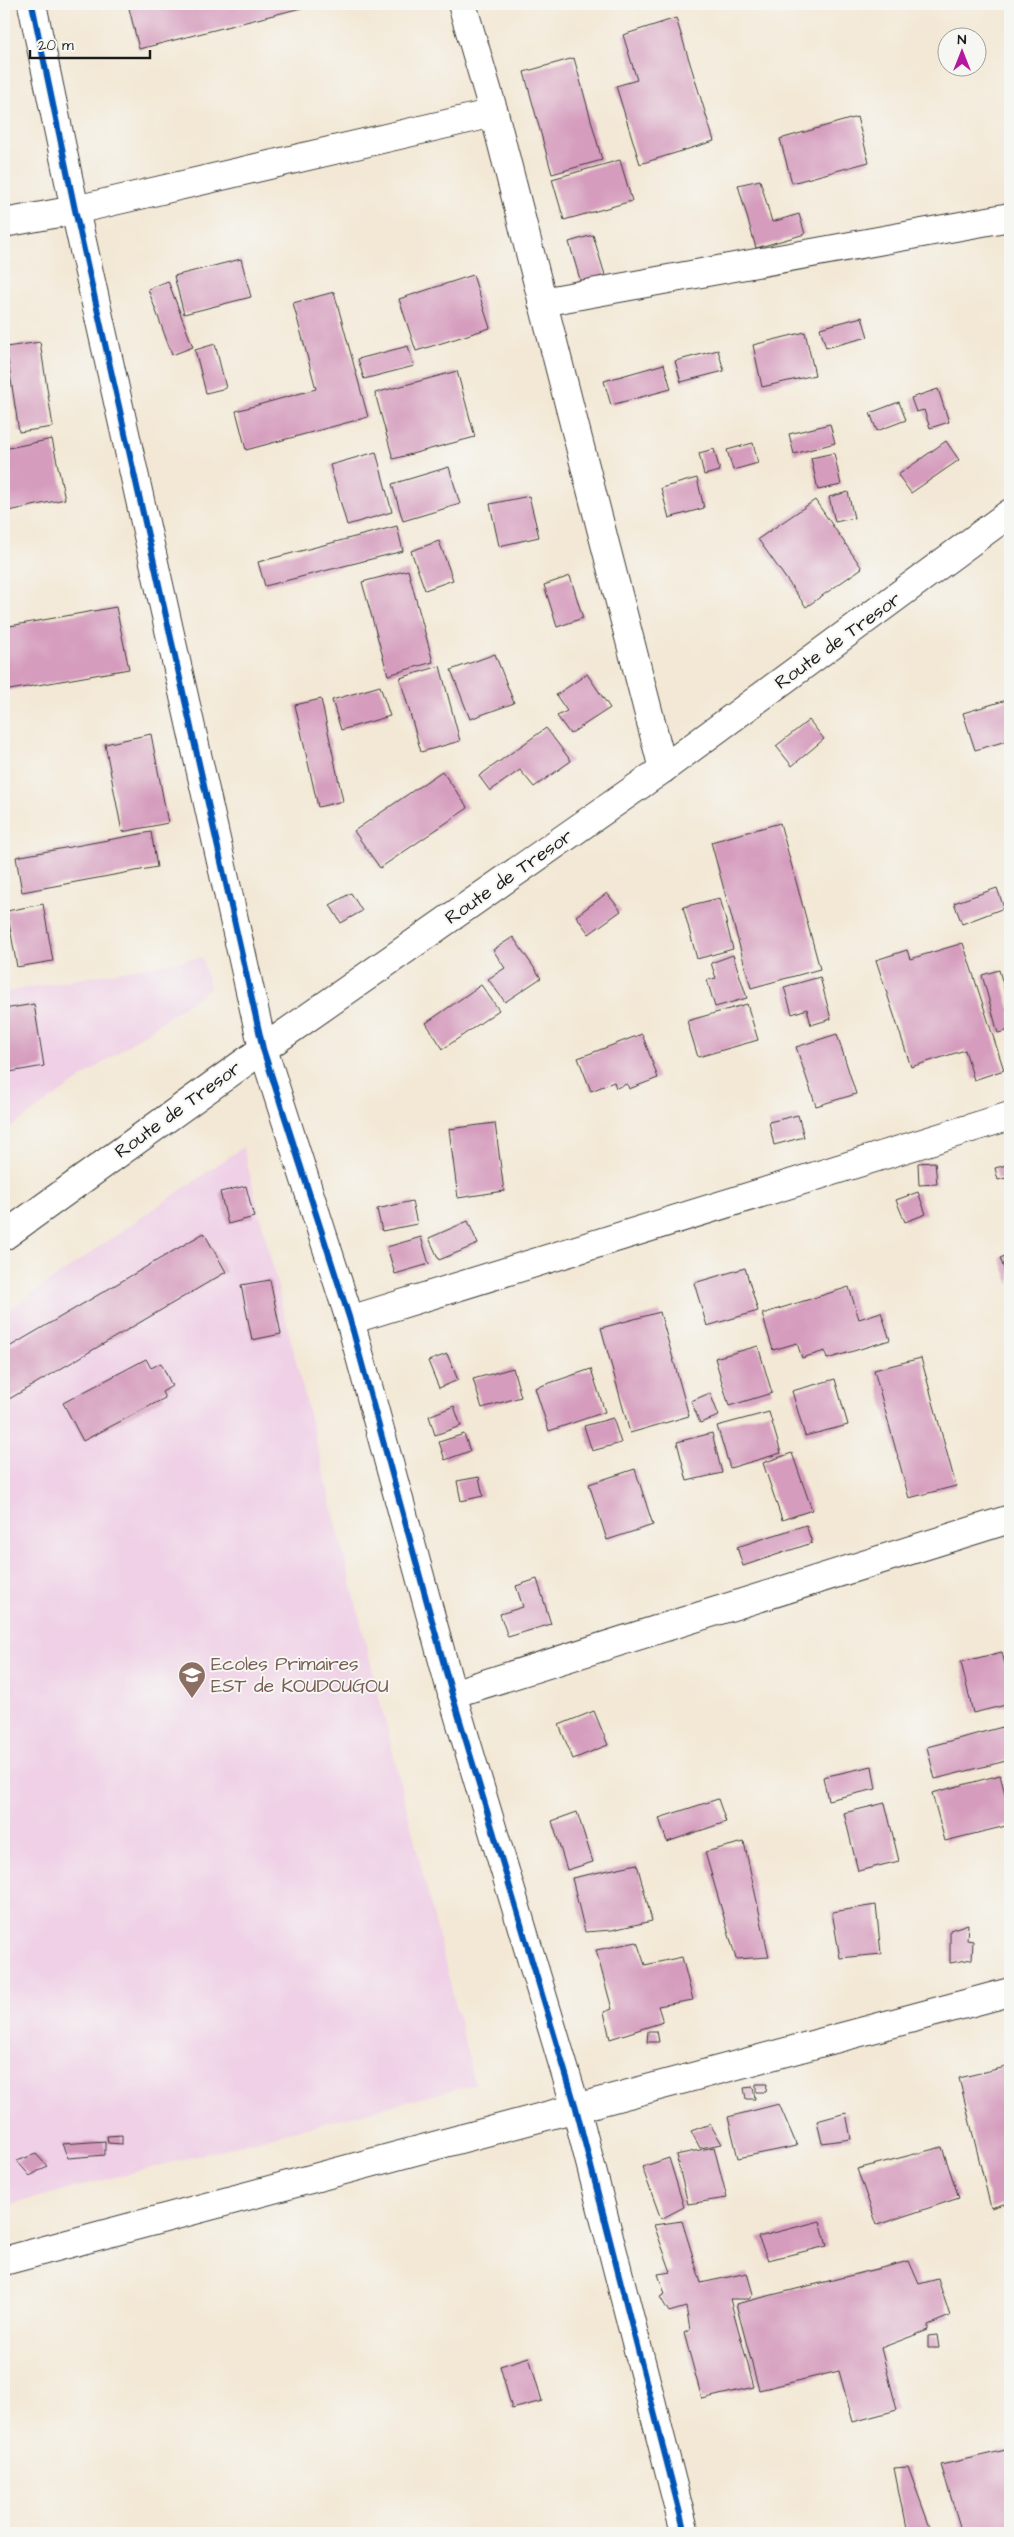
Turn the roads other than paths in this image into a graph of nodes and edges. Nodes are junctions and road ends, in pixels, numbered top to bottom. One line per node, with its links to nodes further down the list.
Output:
1 (32, 4): 4 (street)
2 (462, 4): 3 (street)
3 (494, 113): 4 (street); 7 (street)
4 (75, 210): 6 (street); 10 (street)
5 (1010, 217): 7 (street)
6 (4, 223)
7 (542, 302): 9 (street)
8 (1010, 513): 9 (street, Route de Tresor)
9 (664, 769): 10 (street, Route de Tresor)
10 (263, 1049): 12 (street, Route de Tresor); 13 (street)
11 (1010, 1116): 13 (street)
12 (4, 1236)
13 (350, 1320): 15 (street)
14 (1010, 1520): 15 (street)
15 (452, 1694): 17 (street)
16 (1010, 1992): 17 (street)
17 (576, 2108): 18 (street); 19 (street)
18 (4, 2261)
19 (685, 2533)

